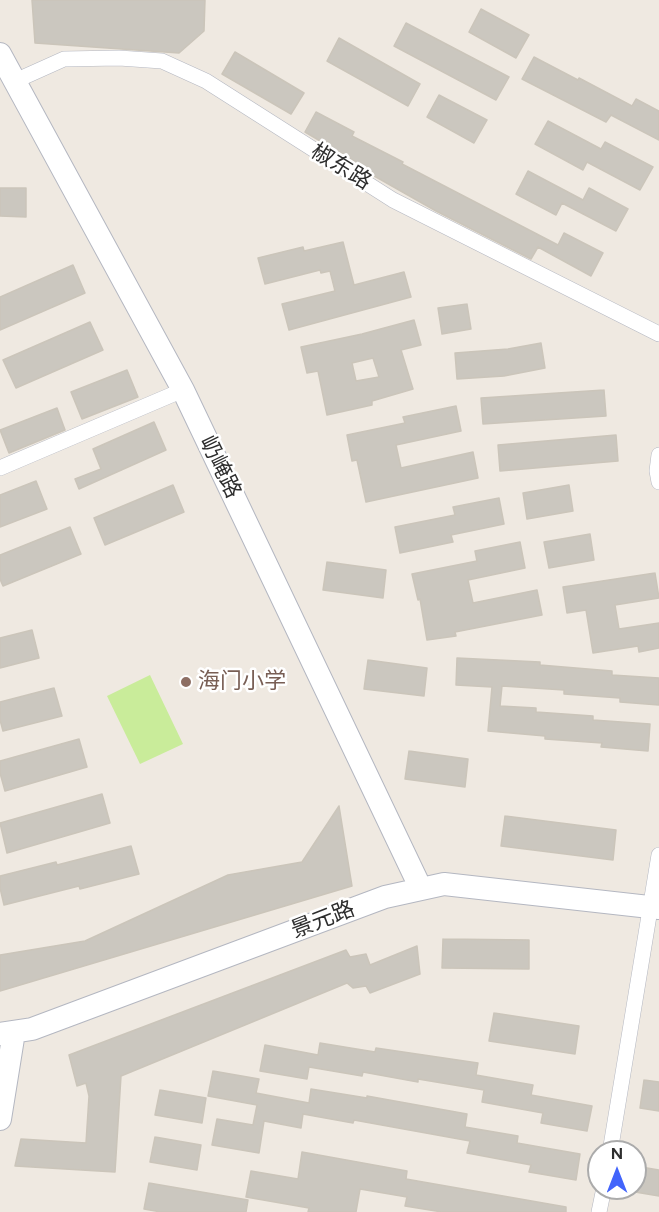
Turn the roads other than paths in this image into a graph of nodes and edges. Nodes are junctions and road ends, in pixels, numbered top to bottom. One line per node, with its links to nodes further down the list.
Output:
1 (0, 54): 2 (street, 屷崦路)
2 (15, 81): 3 (street, 椒东路); 4 (street, 屷崦路)
3 (659, 334)
4 (183, 390): 6 (street); 9 (street, 屷崦路)
5 (659, 455): 7 (street)
6 (0, 468)
7 (659, 483)
8 (659, 855): 10 (street)
9 (421, 889): 10 (street, 景元路); 11 (street, 景元路)
10 (655, 908): 13 (street)
11 (7, 1033): 12 (street)
12 (0, 1119)
13 (612, 1140)

